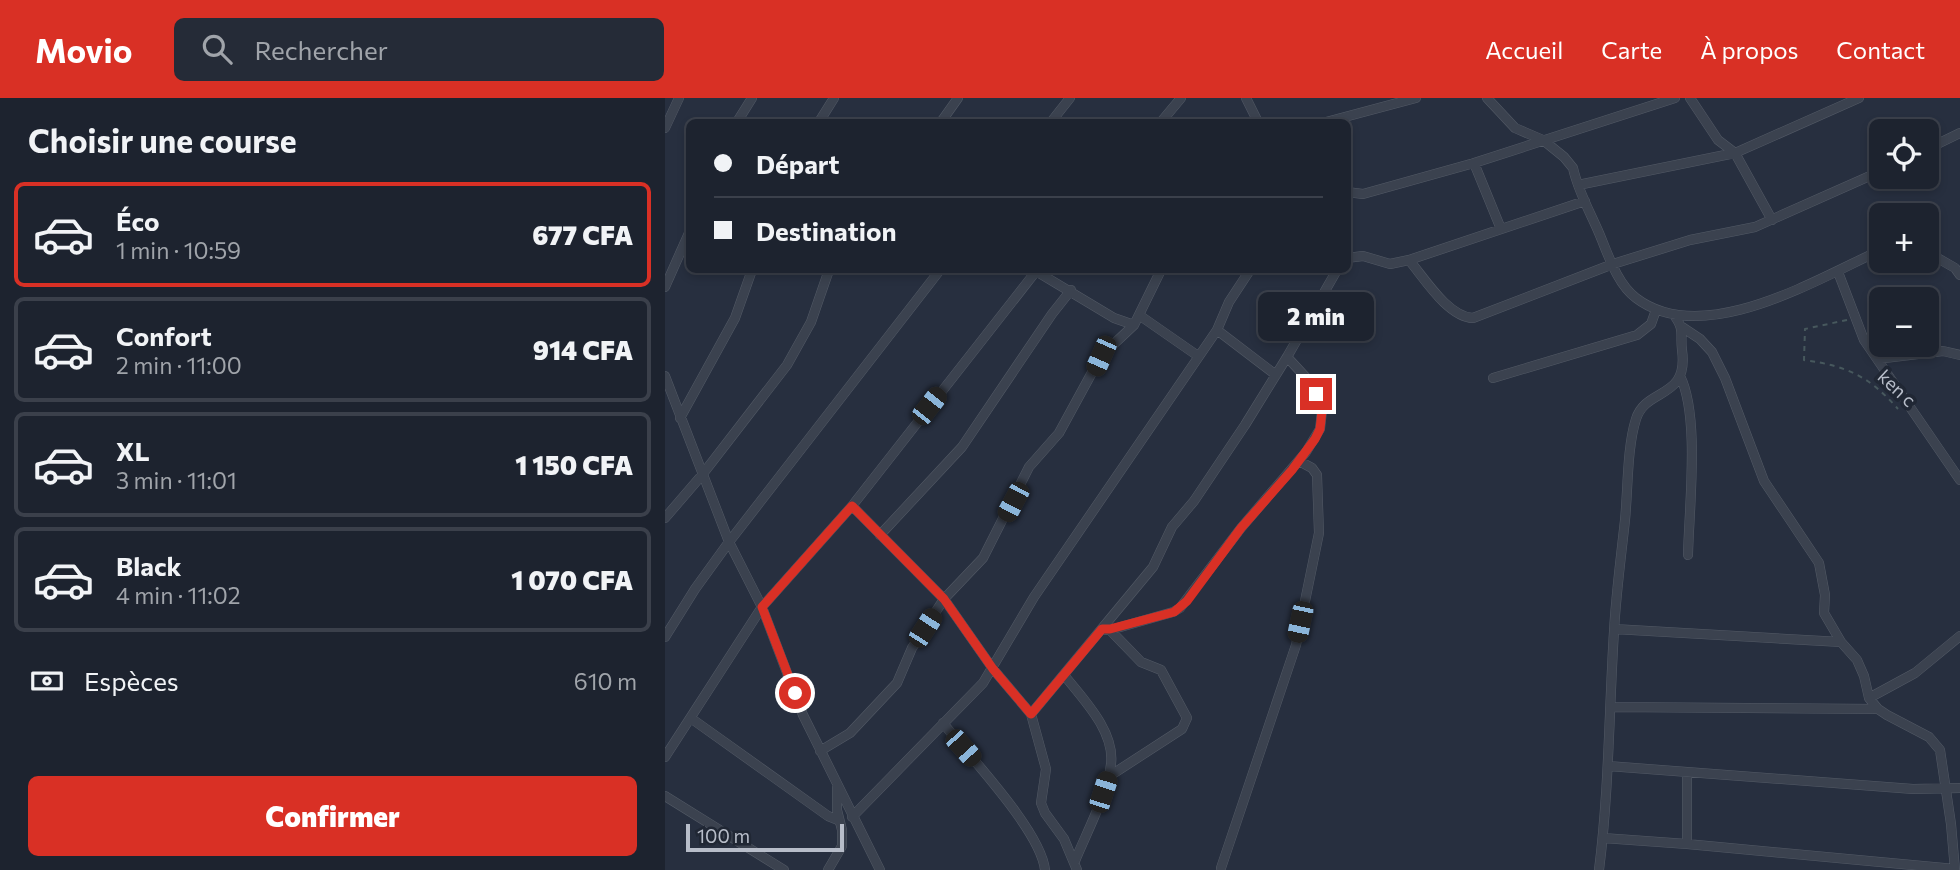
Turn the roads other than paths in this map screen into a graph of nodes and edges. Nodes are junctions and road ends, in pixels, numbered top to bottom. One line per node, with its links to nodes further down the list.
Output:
1 (679, 98): 22 (street)
2 (752, 98): 15 (street)
3 (834, 98): 16 (street)
4 (958, 98): 17 (street)
5 (1070, 98): 18 (street)
6 (1181, 98): 19 (street)
7 (1246, 98): 20 (street)
8 (1366, 98): 14 (street)
9 (1416, 98): 14 (street)
10 (1487, 98): 24 (street)
11 (1675, 98): 24 (street)
12 (1690, 98): 26 (street)
13 (1859, 98): 26 (street)
14 (1371, 109): 21 (street)
15 (739, 119)
16 (821, 119)
17 (943, 119)
18 (1053, 119)
19 (1164, 119)
20 (1256, 119)
21 (1336, 119)
22 (665, 128)
23 (1960, 133): 25 (street)
24 (1543, 140): 27 (street); 29 (street)
25 (1939, 143)
26 (1734, 153): 29 (street); 32 (street)
27 (1473, 163): 30 (street); 33 (street)
28 (1869, 176): 32 (street)
29 (1578, 185): 31 (street)
30 (1351, 192)
31 (1585, 201): 33 (street); 39 (street)
32 (1772, 220): 39 (street)
33 (1501, 229): 38 (street)
34 (686, 240): 50 (street)
35 (1869, 256): 40 (street)
36 (1351, 258): 38 (street)
37 (1939, 259): 49 (street)
38 (1409, 260): 39 (street)
39 (1613, 264): 52 (street)
40 (1838, 272): 54 (street); 61 (street)
41 (751, 273): 66 (street)
42 (828, 273): 68 (street)
43 (938, 273): 73 (street)
44 (1033, 273): 70 (street)
45 (1040, 273): 51 (street)
46 (1160, 273): 53 (street)
47 (1249, 273): 57 (street)
48 (1335, 273): 60 (street)
49 (1960, 275)
50 (665, 287)
51 (1071, 290): 55 (street); 72 (street)
52 (1656, 310): 54 (street); 65 (street)
53 (1139, 315): 55 (street); 59 (street)
54 (1674, 315): 56 (street)
55 (1133, 325): 75 (street)
56 (1682, 327): 64 (street); 81 (street)
57 (1217, 330): 59 (street); 62 (street)
58 (1960, 355): 61 (street)
59 (1198, 356): 82 (street)
60 (1287, 358): 62 (street); 67 (street)
61 (1877, 359): 69 (street)
62 (1276, 375): 77 (street)
63 (665, 376): 66 (street)
64 (1680, 376): 74 (street); 78 (street)
65 (1493, 378)
66 (680, 418): 68 (street)
67 (1299, 461): 77 (street); 104 (street)
68 (702, 475): 71 (street); 73 (street)
69 (1960, 480)
70 (852, 506): 72 (street); 76 (street)
71 (665, 518)
72 (880, 535): 75 (street)
73 (729, 542): 76 (street); 80 (street)
74 (1688, 555)
75 (944, 599): 82 (street); 90 (street)
76 (762, 607): 88 (street); 90 (street)
77 (1106, 629): 83 (street); 94 (street)
78 (1614, 629): 81 (street); 85 (street)
79 (1960, 636): 84 (street)
80 (665, 637)
81 (1841, 642): 84 (street)
82 (993, 669): 87 (street); 89 (street)
83 (1064, 675): 87 (street); 94 (street)
84 (1869, 698): 86 (street)
85 (1611, 707): 86 (street); 92 (street)
86 (1878, 709): 97 (street)
87 (1031, 714): 103 (street)
88 (692, 719): 91 (street); 100 (street)
89 (943, 723): 99 (street); 108 (street)
90 (820, 751): 95 (street)
91 (665, 757)
92 (1608, 766): 93 (street); 101 (street)
93 (1687, 772): 97 (street); 102 (street)
94 (1108, 777): 103 (street)
95 (837, 786): 99 (street); 100 (street)
96 (1960, 788): 97 (street)
97 (1946, 789): 110 (street)
98 (665, 796): 105 (street)
99 (852, 817): 107 (street)
100 (838, 820): 106 (street)
101 (1603, 838): 102 (street); 109 (street)
102 (1686, 844): 110 (street)
103 (1076, 865)
104 (1221, 868)
105 (783, 870)
106 (828, 870)
107 (880, 870)
108 (1045, 870)
109 (1599, 870)
110 (1955, 870)

